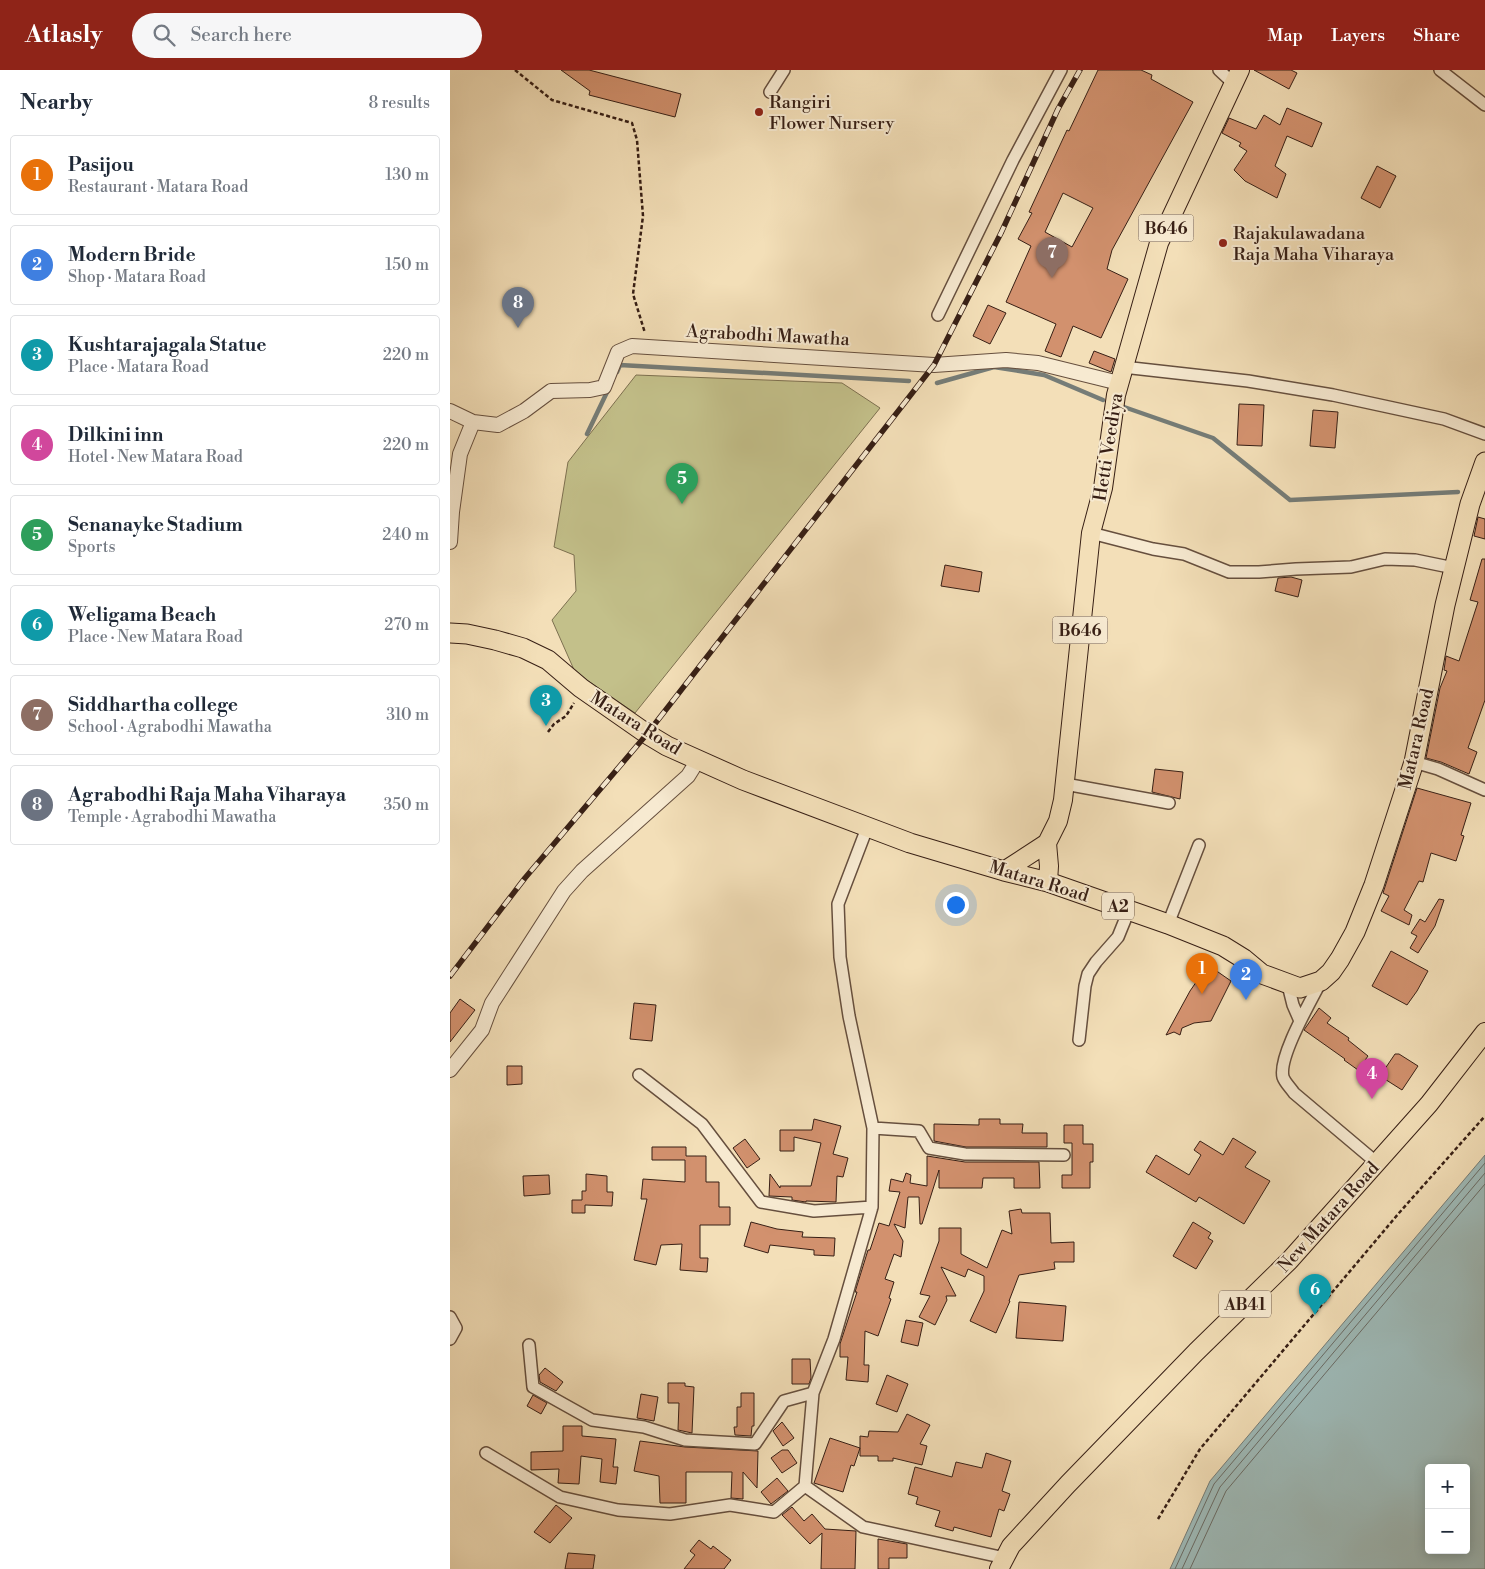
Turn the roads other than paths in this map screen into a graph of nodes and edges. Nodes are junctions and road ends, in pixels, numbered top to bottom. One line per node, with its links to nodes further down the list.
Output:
1 (784, 70): 6 (street)
2 (1061, 70): 8 (street)
3 (1219, 70): 5 (street)
4 (1443, 71): 7 (street)
5 (1237, 77): 9 (main road, Hetti Veediya / B646)
6 (770, 92)
7 (1485, 105)
8 (938, 315)
9 (1119, 381): 11 (street, Agrabodhi Mawatha); 12 (street); 14 (main road, Hetti Veediya / B646)
10 (450, 411): 11 (street, Agrabodhi Mawatha)
11 (472, 422): 15 (street)
12 (1485, 434)
13 (1485, 462): 16 (highway, Matara Road)
14 (1091, 533): 16 (street); 20 (main road, Hetti Veediya / B646)
15 (450, 542)
16 (1454, 568): 19 (highway, Matara Road)
17 (450, 633): 18 (highway, Matara Road / A2)
18 (698, 760): 23 (highway, Matara Road / A2); 35 (street)
19 (1414, 762): 21 (street); 30 (highway, Matara Road)
20 (1065, 784): 22 (street); 24 (main road, Hetti Veediya / B646)
21 (1485, 790)
22 (1169, 804)
23 (867, 828): 26 (highway, Matara Road / A2); 37 (street)
24 (1047, 843): 26 (main road); 27 (main road)
25 (1199, 845): 29 (street)
26 (1004, 871): 27 (highway, Matara Road / A2)
27 (1048, 882): 28 (highway, Matara Road / A2)
28 (1129, 910): 29 (highway, Matara Road / A2); 34 (street)
29 (1168, 924): 31 (highway, Matara Road / A2)
30 (1321, 981): 31 (highway, Matara Road / A2); 32 (street)
31 (1288, 985): 32 (street)
32 (1300, 1021): 39 (street)
33 (1485, 1032): 39 (main road, New Matara Road / AB41)
34 (1080, 1040)
35 (450, 1070)
36 (640, 1075): 40 (street)
37 (873, 1128): 38 (street); 40 (street)
38 (1064, 1156)
39 (1377, 1163): 47 (main road, New Matara Road / AB41)
40 (872, 1207): 44 (street)
41 (450, 1317): 42 (street)
42 (450, 1339)
43 (529, 1345): 44 (street)
44 (813, 1393): 46 (street)
45 (486, 1453): 46 (street)
46 (806, 1486): 47 (street)
47 (1002, 1564)

